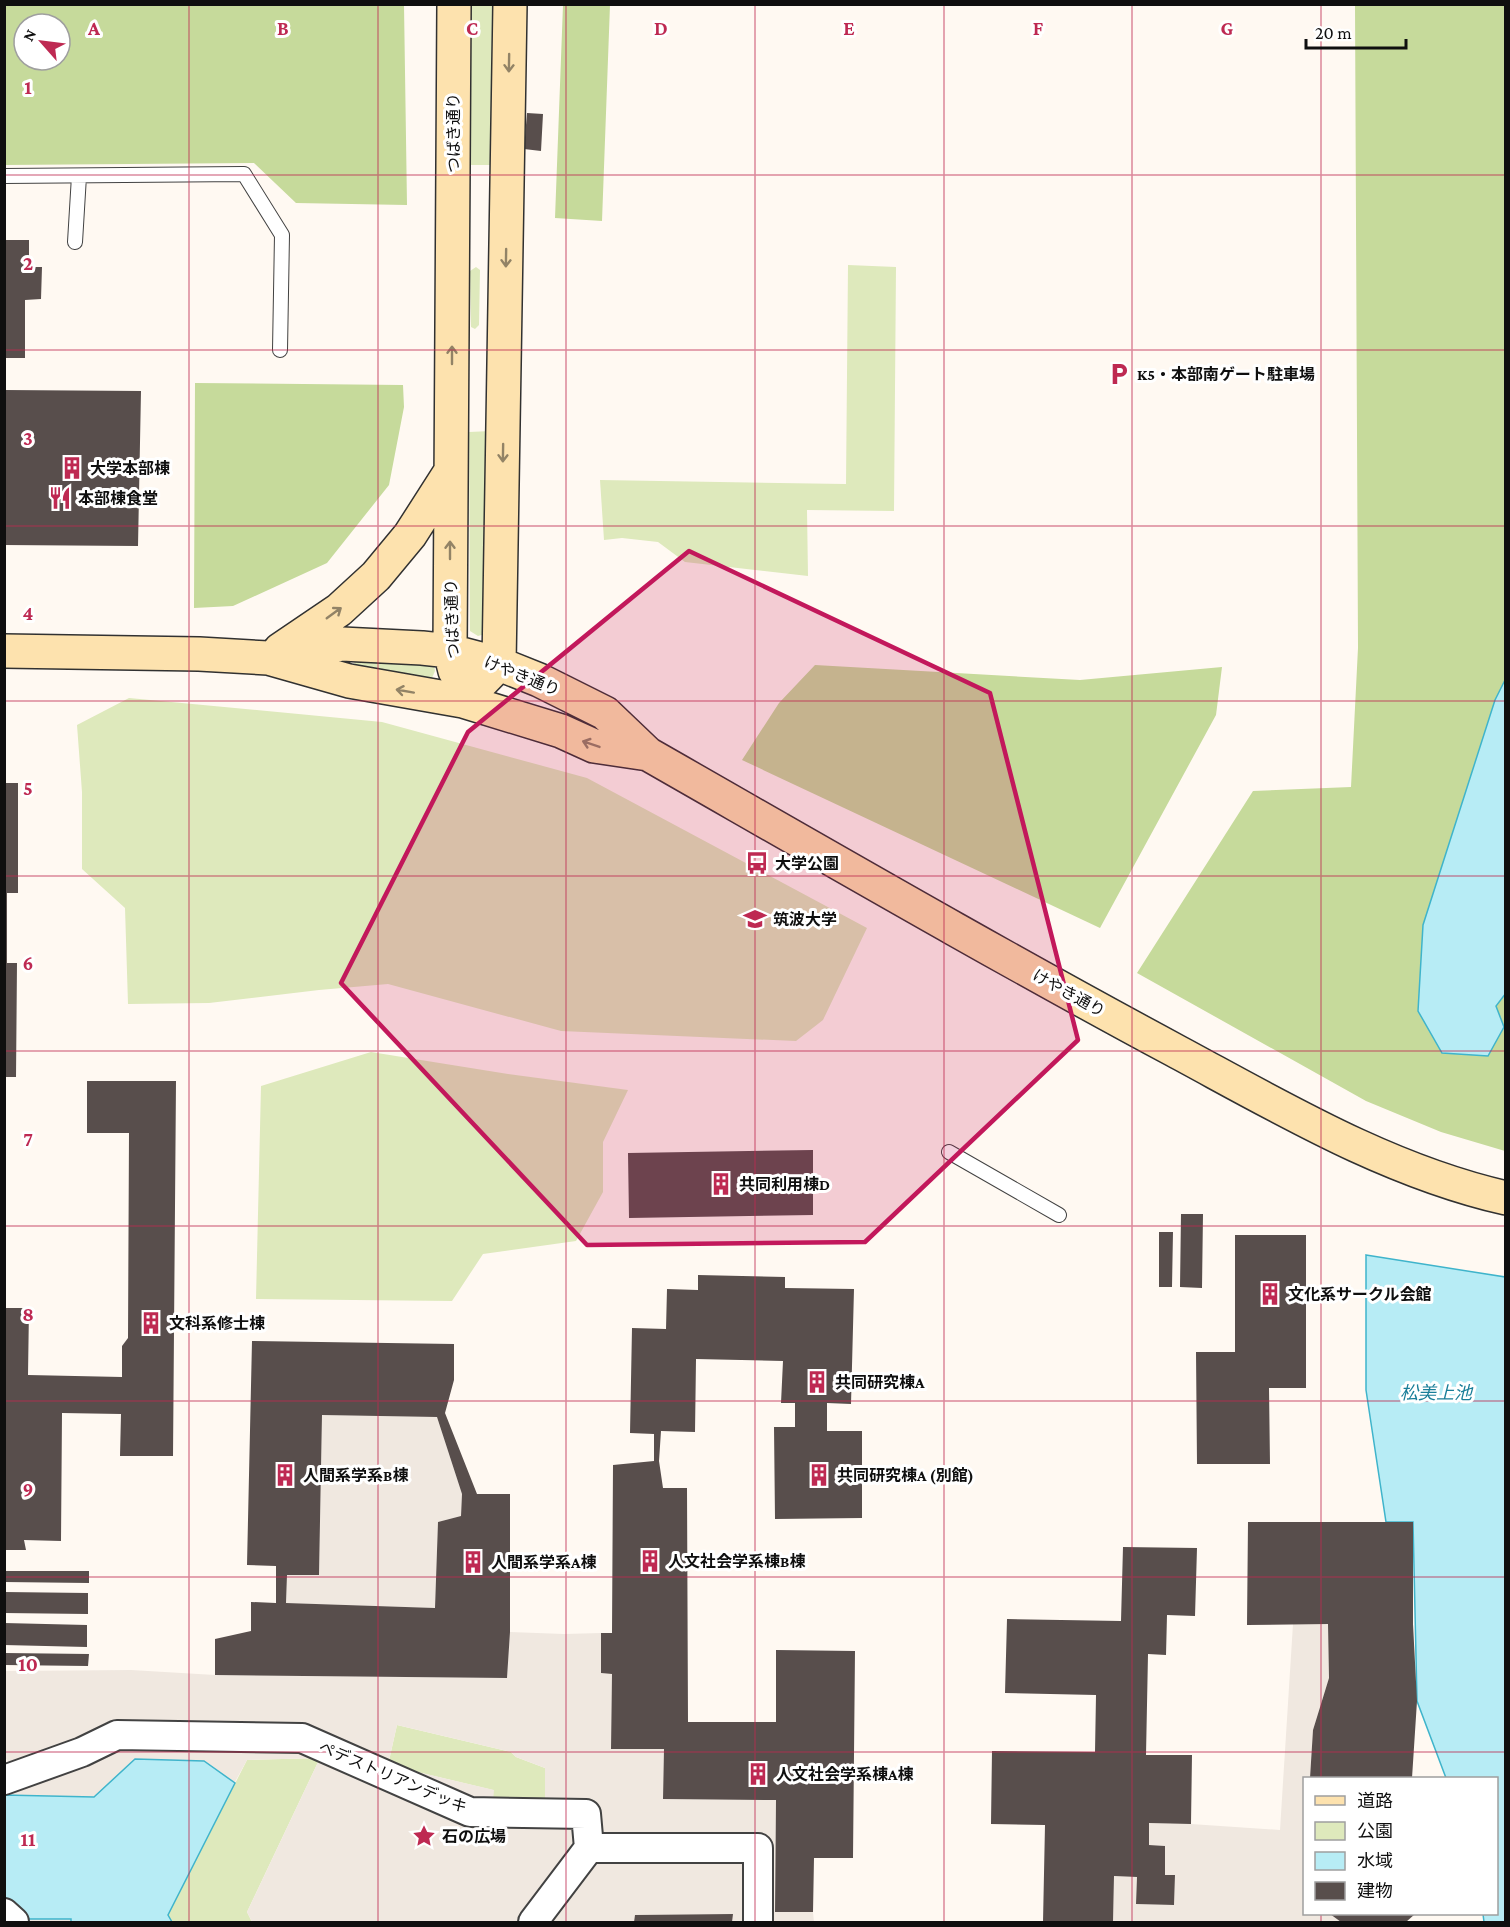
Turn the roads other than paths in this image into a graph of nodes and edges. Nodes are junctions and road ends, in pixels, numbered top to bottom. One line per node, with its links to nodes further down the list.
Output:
1 (454, 4): 7 (street, つばき通り, one-way to 1)
2 (510, 4): 11 (street, one-way to 11)
3 (4, 176): 4 (lane)
4 (79, 176): 5 (lane); 6 (lane)
5 (75, 242)
6 (280, 350)
7 (451, 471): 9 (street, つばき通り, one-way to 7); 10 (street, one-way to 7)
8 (4, 651): 10 (street, けやき通り)
9 (450, 651): 10 (street, けやき通り); 11 (street, けやき通り); 12 (street, つばき通り)
10 (268, 658): 12 (street, けやき通り, one-way to 10)
11 (500, 664): 12 (street); 13 (street, けやき通り)
12 (463, 701): 13 (street, けやき通り, one-way to 12)
13 (648, 754): 15 (street, けやき通り)
14 (949, 1152): 16 (lane)
15 (1506, 1198)
16 (1059, 1215)
17 (4, 1780): 18 (street, ペデストリアンデッキ)
18 (589, 1848): 21 (street); 22 (street)
19 (4, 1913): 20 (street)
20 (14, 1923)
21 (532, 1923)
22 (758, 1923)

